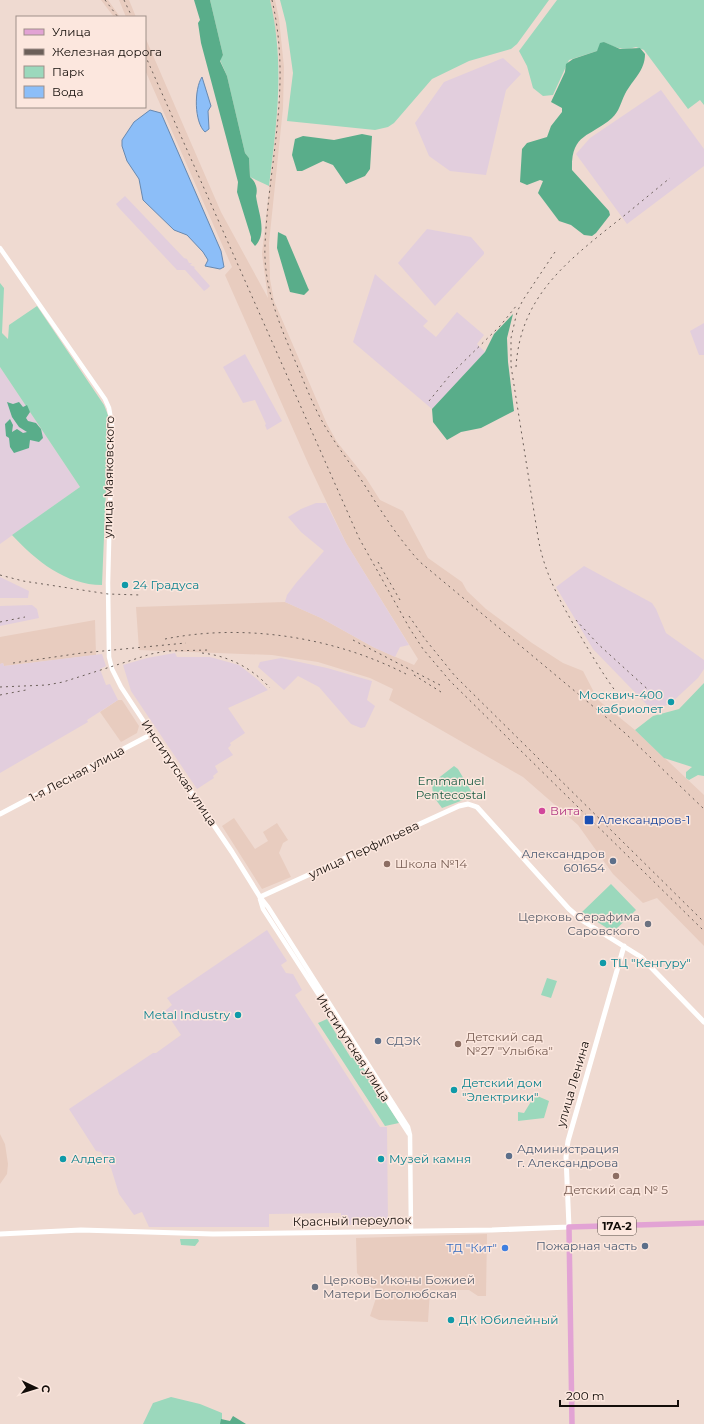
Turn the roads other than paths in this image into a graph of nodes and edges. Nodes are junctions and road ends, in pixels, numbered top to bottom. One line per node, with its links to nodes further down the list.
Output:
1 (0, 248): 2 (street, улица Маяковского)
2 (108, 645): 3 (street, Институтская улица)
3 (152, 734): 4 (main road, 1-я Лесная улица); 5 (main road, Институтская улица)
4 (0, 814)
5 (260, 897): 6 (main road, улица Перфильева); 10 (street, Институтская улица)
6 (624, 946): 7 (main road); 9 (main road, улица Ленина)
7 (704, 1022)
8 (704, 1223): 9 (main road, Красный переулок / 17А-2)
9 (568, 1227): 10 (main road, Красный переулок); 12 (main road, улица Ленина)
10 (411, 1231): 11 (main road, Красный переулок)
11 (0, 1234)
12 (572, 1424)

